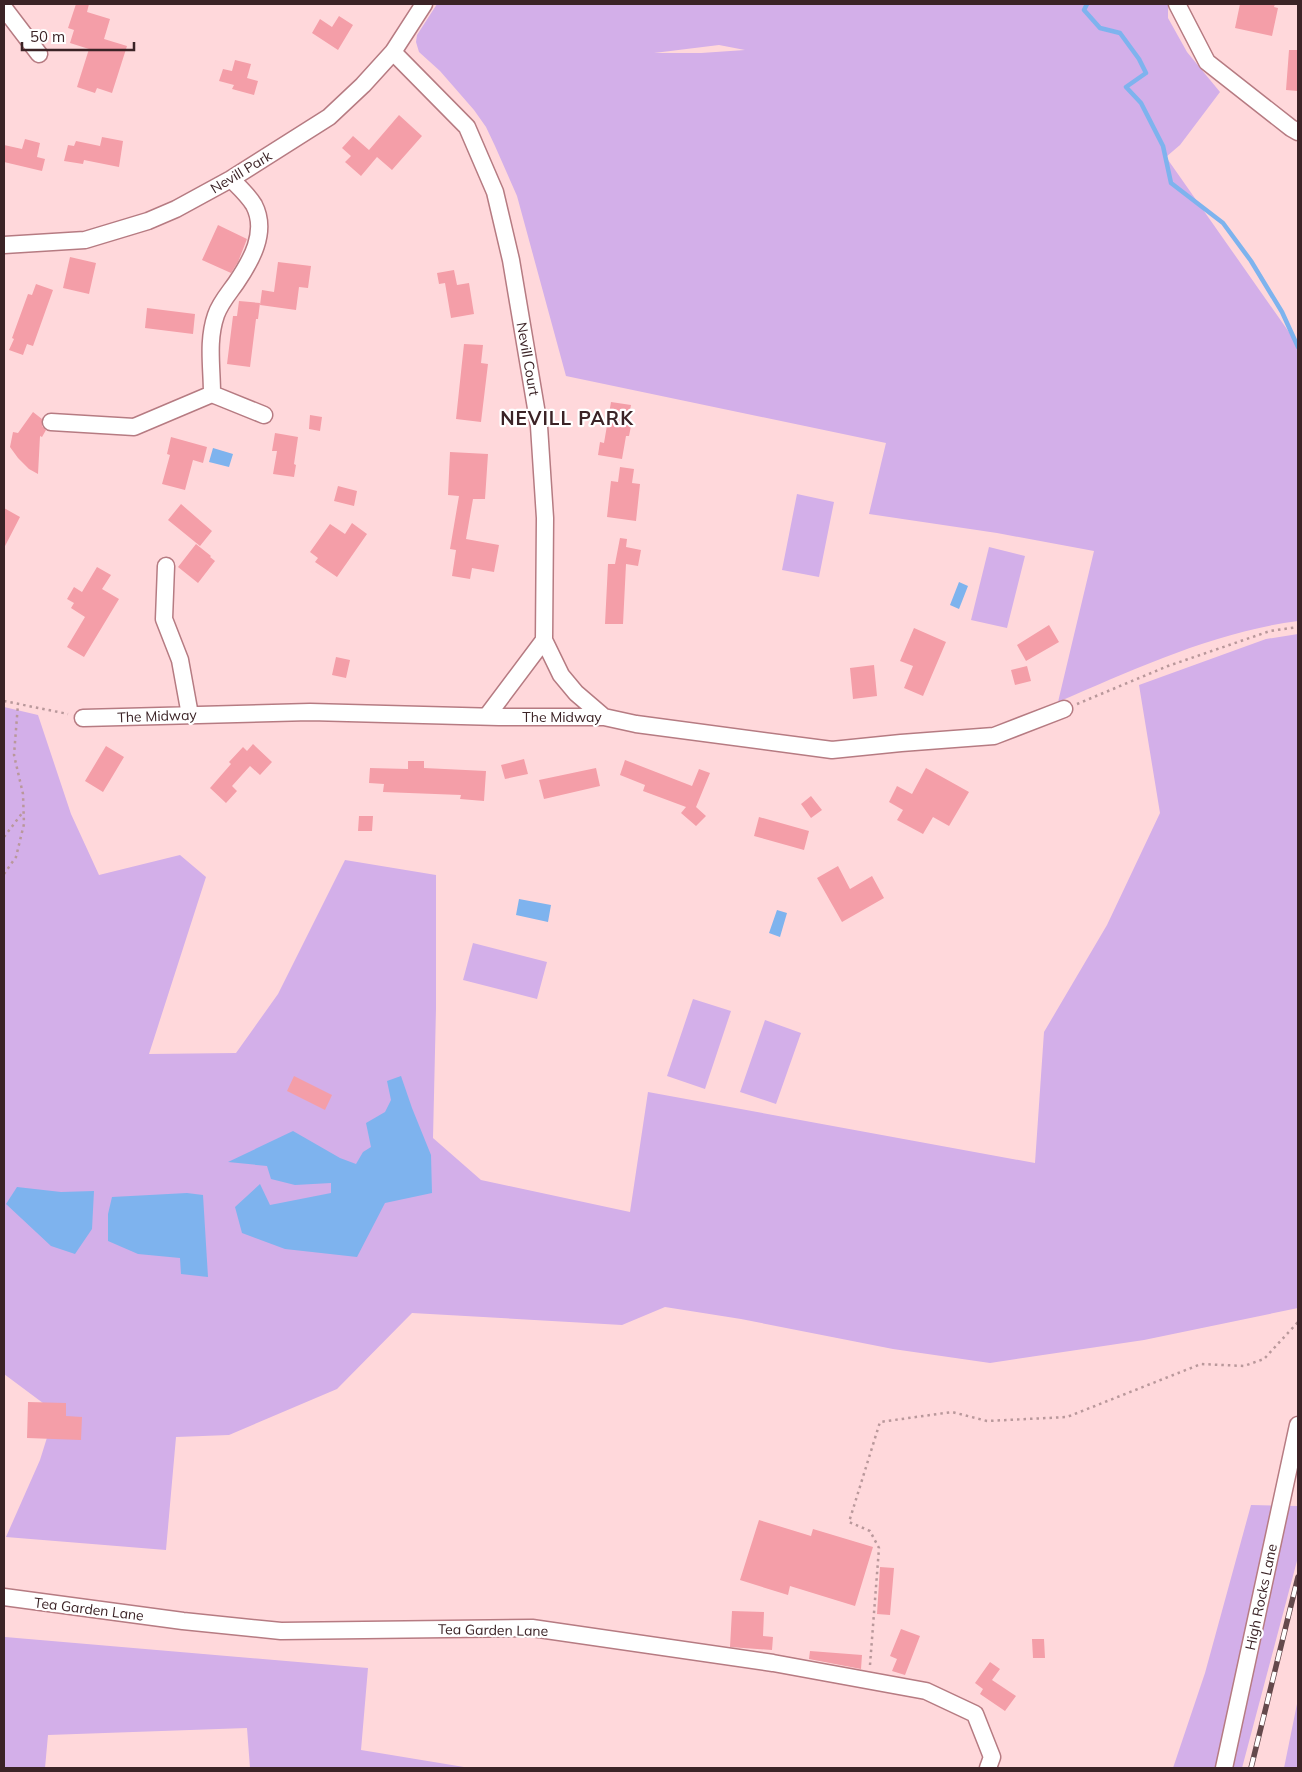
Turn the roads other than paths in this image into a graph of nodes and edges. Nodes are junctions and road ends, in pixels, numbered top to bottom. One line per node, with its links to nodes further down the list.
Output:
1 (424, 4): 4 (street, Nevill Park)
2 (1177, 4): 6 (street)
3 (4, 8): 5 (street)
4 (393, 52): 7 (street, Nevill Park); 13 (street, Nevill Court)
5 (39, 54)
6 (1298, 132)
7 (231, 179): 8 (street, Nevill Park); 9 (street)
8 (4, 245)
9 (212, 394): 10 (street); 11 (street)
10 (264, 415)
11 (51, 422)
12 (166, 566): 15 (street)
13 (544, 640): 16 (street); 17 (street)
14 (1064, 710): 17 (street, The Midway)
15 (190, 715): 16 (street, The Midway); 18 (street, The Midway)
16 (487, 716): 17 (street, The Midway)
17 (604, 717)
18 (83, 718)
19 (1298, 1425): 22 (street, High Rocks Lane)
20 (4, 1597): 21 (street, Tea Garden Lane)
21 (988, 1768)
22 (1224, 1768)

